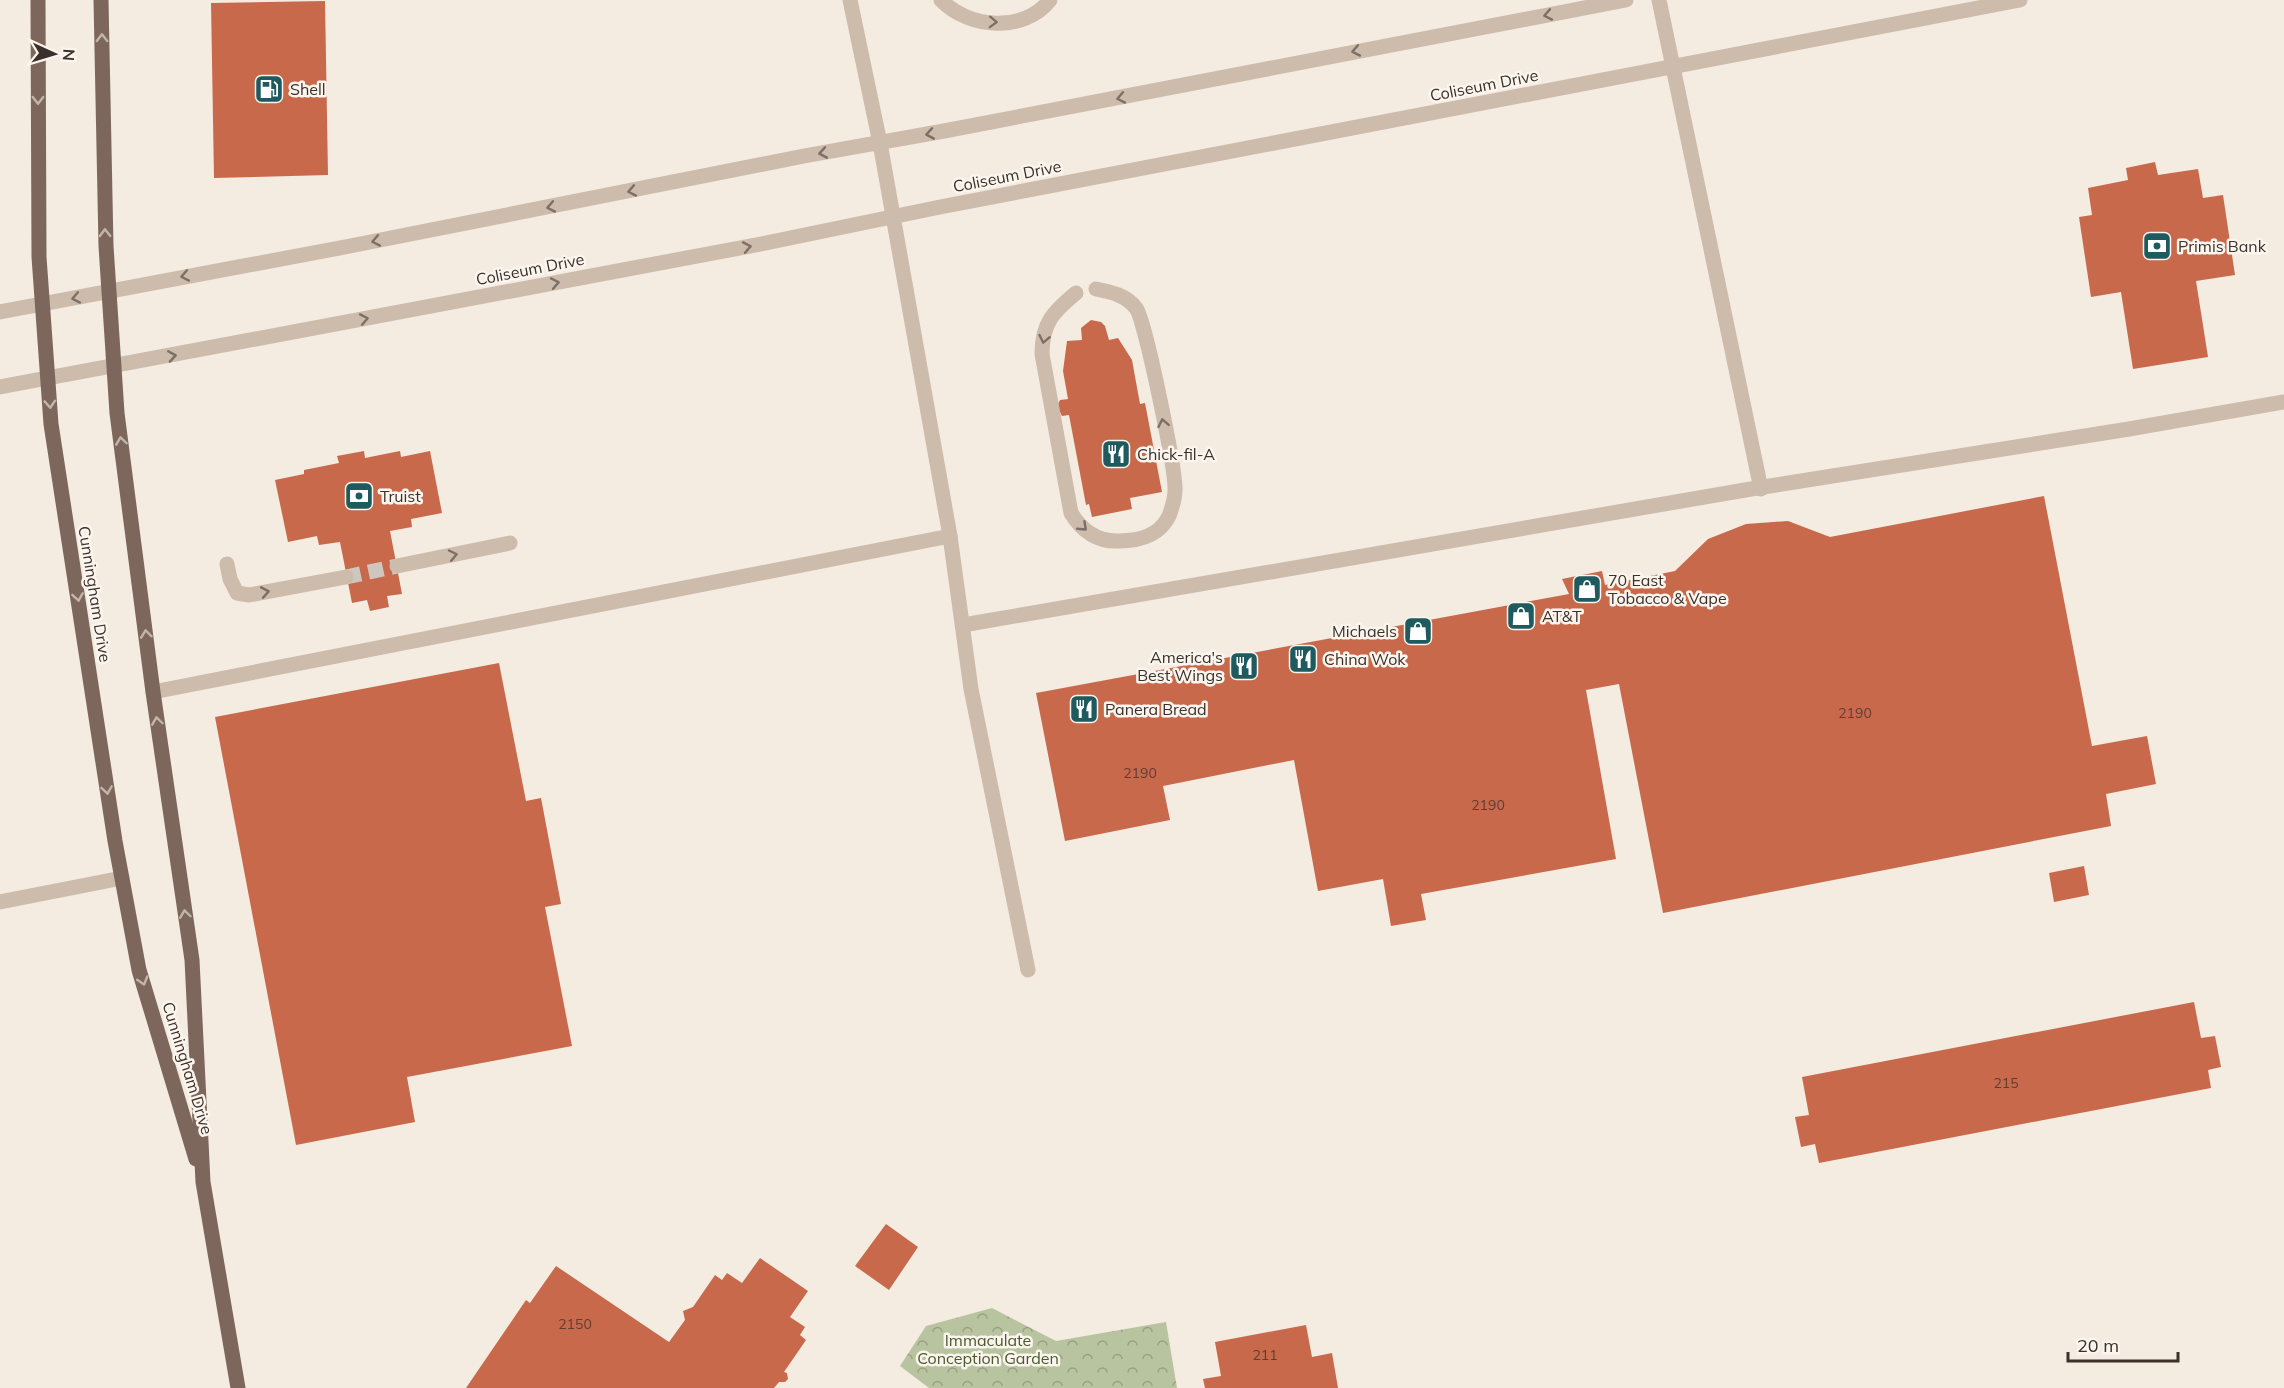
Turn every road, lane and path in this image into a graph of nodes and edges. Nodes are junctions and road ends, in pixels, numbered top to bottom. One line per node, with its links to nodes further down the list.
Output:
1 (38, 0): 15 (main road, Cunningham Drive, one-way to 15)
2 (101, 0): 13 (main road, Cunningham Drive, one-way to 2)
3 (850, 0): 10 (street)
4 (941, 0): 5 (street, one-way to 5)
5 (1050, 0)
6 (1626, 0): 10 (street, one-way to 10)
7 (1659, 0): 9 (street)
8 (2020, 0): 9 (street, Coliseum Drive)
9 (1675, 66): 11 (street, Coliseum Drive); 21 (street)
10 (880, 142): 11 (street); 13 (street, one-way to 13)
11 (893, 216): 17 (street, Coliseum Drive, one-way to 11); 22 (street)
12 (1096, 289): 14 (street, one-way to 12)
13 (109, 291): 15 (street, one-way to 15); 17 (main road, Cunningham Drive)
14 (1076, 293)
15 (43, 304): 16 (street); 18 (main road, Cunningham Drive)
16 (0, 312)
17 (114, 365): 18 (street, Coliseum Drive); 28 (main road, Cunningham Drive, one-way to 17)
18 (48, 378): 19 (street, Coliseum Drive); 29 (main road, Cunningham Drive, one-way to 29)
19 (0, 387)
20 (2284, 402): 21 (street)
21 (1761, 489): 27 (street)
22 (950, 536): 27 (street); 28 (street)
23 (510, 543): 25 (street, one-way to 23)
24 (227, 564): 26 (street, one-way to 26)
25 (397, 566)
26 (346, 577)
27 (963, 626): 31 (street)
28 (153, 692): 32 (main road, Cunningham Drive, one-way to 28)
29 (122, 878): 30 (street); 32 (main road, Cunningham Drive, one-way to 32)
30 (0, 902)
31 (1028, 970)
32 (203, 1182): 33 (main road, Cunningham Drive)
33 (238, 1388)

